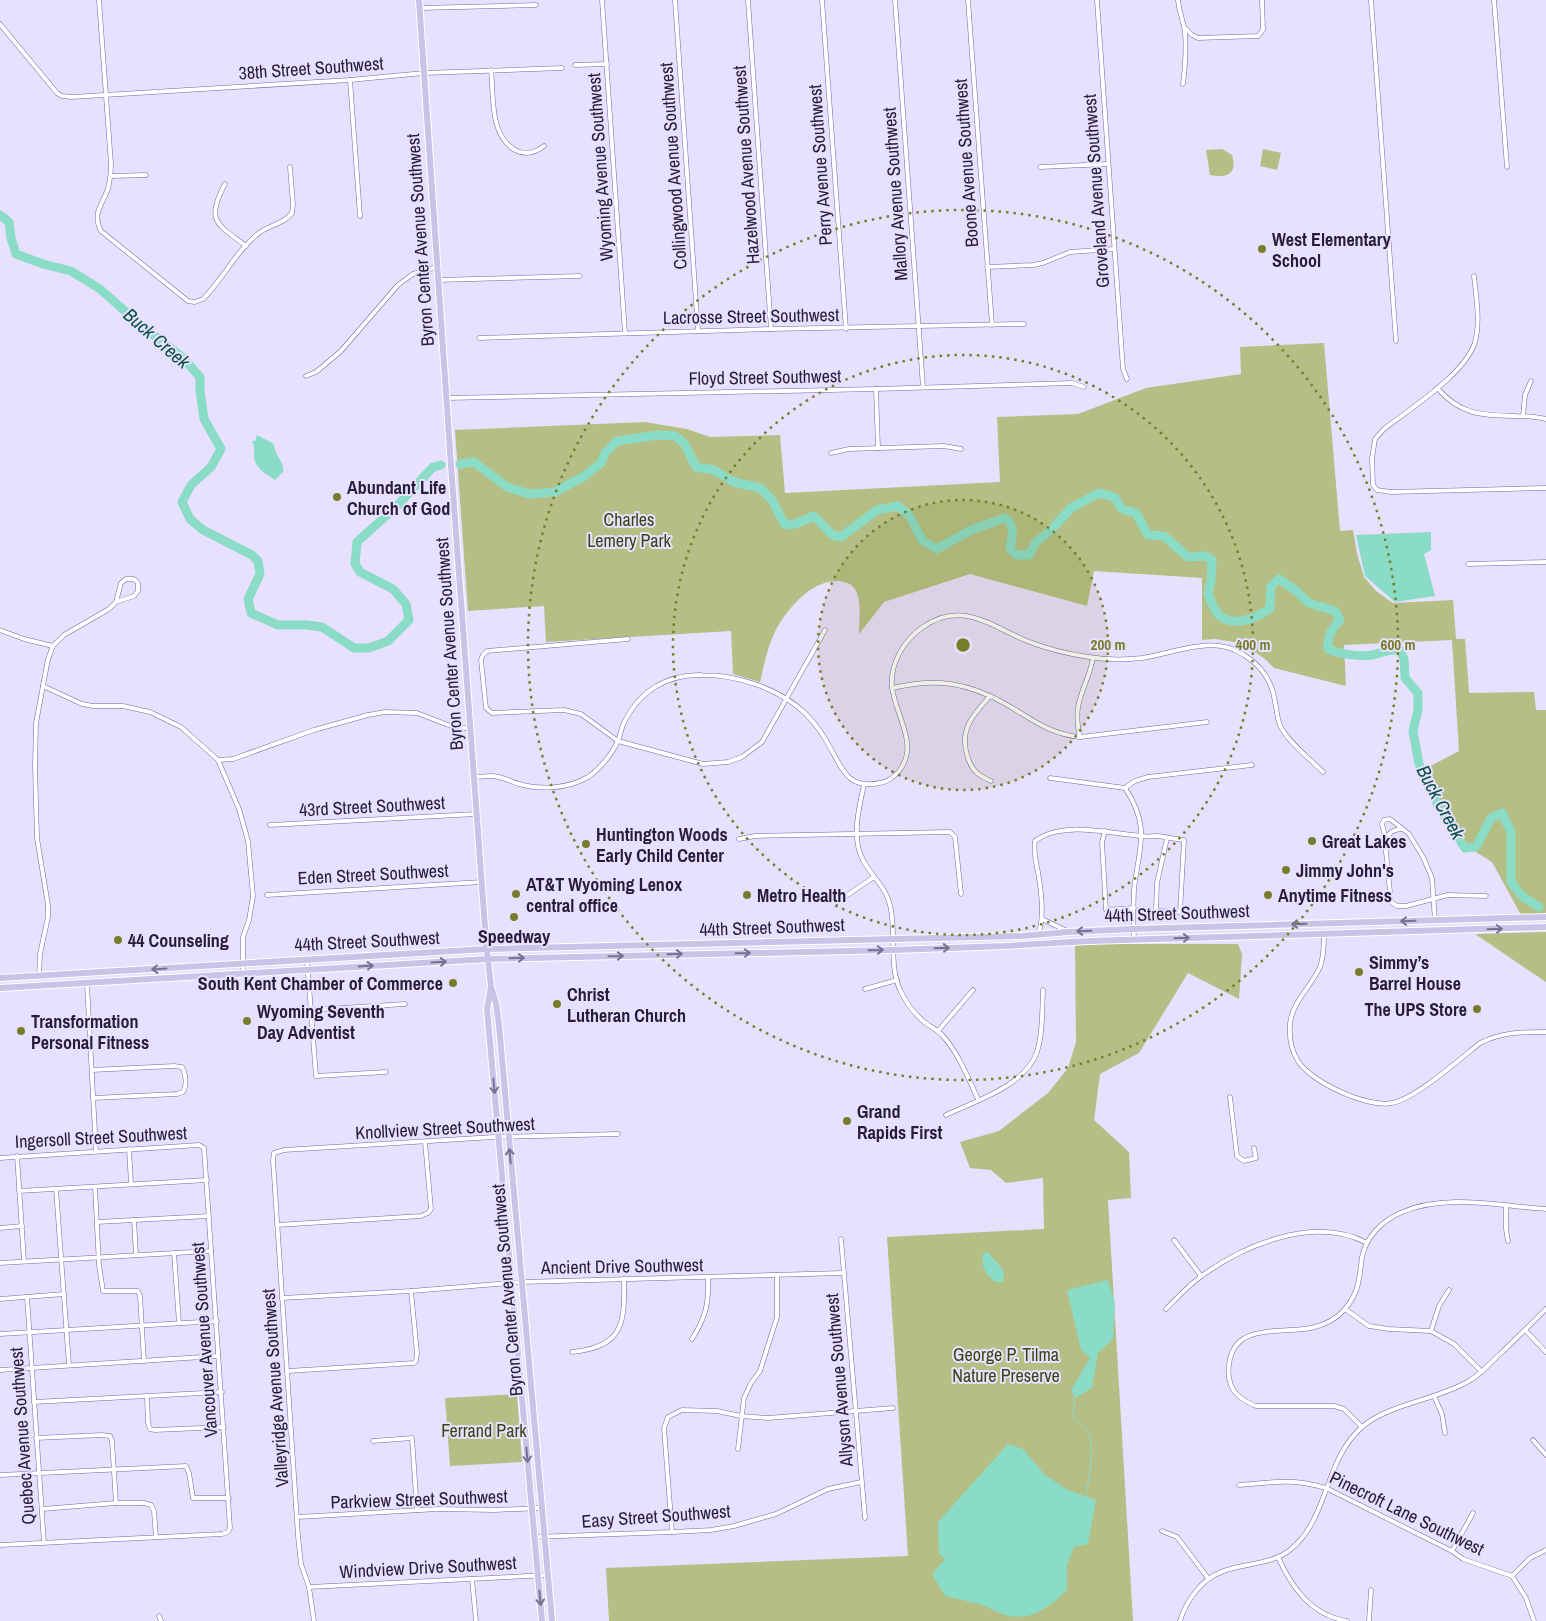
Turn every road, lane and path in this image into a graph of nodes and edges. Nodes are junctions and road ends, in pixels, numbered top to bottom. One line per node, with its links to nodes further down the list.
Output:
1 (99, 0): 25 (street)
2 (419, 0): 15 (main road, Byron Center Avenue Southwest)
3 (602, 0): 18 (street, Wyoming Avenue Southwest)
4 (675, 0): 47 (street, Collingwood Avenue Southwest)
5 (748, 0): 46 (street, Hazelwood Avenue Southwest)
6 (822, 0): 45 (street, Perry Avenue Southwest)
7 (895, 0): 44 (street, Mallory Avenue Southwest)
8 (968, 0): 38 (street, Boone Avenue Southwest)
9 (1097, 0): 27 (street, Groveland Avenue Southwest)
10 (1178, 0): 17 (street)
11 (1262, 0): 17 (street)
12 (1371, 0): 50 (street)
13 (1494, 0): 30 (street)
14 (536, 5): 15 (street)
15 (420, 8): 22 (main road, Byron Center Avenue Southwest)
16 (0, 24): 25 (street, 38th Street Southwest)
17 (1184, 28): 24 (street)
18 (606, 64): 19 (street); 48 (street, Wyoming Avenue Southwest)
19 (575, 65)
20 (562, 68): 21 (street, 38th Street Southwest)
21 (492, 70): 22 (street, 38th Street Southwest); 26 (street)
22 (424, 73): 23 (street, 38th Street Southwest); 37 (main road, Byron Center Avenue Southwest)
23 (350, 80): 25 (street, 38th Street Southwest); 34 (street)
24 (1183, 84)
25 (107, 96): 32 (street)
26 (544, 146)
27 (1108, 164): 29 (street); 36 (street, Groveland Avenue Southwest)
28 (290, 167): 35 (street)
29 (1040, 167)
30 (1507, 168)
31 (146, 175): 32 (street)
32 (111, 176): 35 (street)
33 (225, 184): 35 (street)
34 (360, 216)
35 (246, 246)
36 (1114, 249): 38 (street); 52 (street, Groveland Avenue Southwest)
37 (437, 267): 41 (main road, Byron Center Avenue Southwest); 51 (street)
38 (987, 267): 43 (street, Boone Avenue Southwest)
39 (580, 276): 41 (street)
40 (1474, 276): 56 (street)
41 (437, 280): 58 (main road, Byron Center Avenue Southwest)
42 (1024, 324): 43 (street, Lacrosse Street Southwest)
43 (992, 325): 44 (street, Lacrosse Street Southwest)
44 (918, 327): 45 (street, Lacrosse Street Southwest); 54 (street, Mallory Avenue Southwest)
45 (846, 328): 46 (street, Lacrosse Street Southwest)
46 (771, 329): 47 (street, Lacrosse Street Southwest)
47 (698, 331): 48 (street, Lacrosse Street Southwest)
48 (625, 333): 49 (street, Lacrosse Street Southwest)
49 (479, 338)
50 (1396, 341)
51 (306, 376)
52 (1127, 379)
53 (1531, 382): 59 (street)
54 (923, 387): 55 (street, Floyd Street Southwest); 57 (street, Floyd Street Southwest)
55 (1084, 387)
56 (1437, 388): 59 (street); 64 (street)
57 (876, 389): 58 (street, Floyd Street Southwest); 61 (street)
58 (446, 398): 78 (main road, Byron Center Avenue Southwest)
59 (1523, 416): 60 (street)
60 (1546, 420)
61 (878, 448): 62 (street); 63 (street)
62 (962, 449)
63 (831, 453)
64 (1546, 488)
65 (1546, 562): 66 (street)
66 (1468, 564)
67 (116, 602): 67 (street); 71 (street)
68 (0, 630): 71 (street)
69 (825, 630): 76 (street)
70 (628, 639): 80 (street)
71 (53, 646): 73 (street)
72 (1092, 658): 74 (street); 79 (street); 83 (street)
73 (43, 686): 81 (street); 137 (street)
74 (892, 688): 75 (street); 87 (street)
75 (990, 696): 79 (street); 86 (street)
76 (786, 699): 80 (street); 80 (street); 87 (street)
77 (1207, 722): 79 (street)
78 (470, 728): 81 (street); 84 (main road, Byron Center Avenue Southwest)
79 (1080, 737)
80 (618, 741): 84 (street)
81 (218, 760): 131 (street)
82 (1252, 765): 88 (street)
83 (1324, 772)
84 (473, 777): 89 (main road, Byron Center Avenue Southwest)
85 (1050, 778): 88 (street)
86 (992, 781)
87 (864, 785): 93 (street)
88 (1125, 788): 94 (street)
89 (476, 814): 90 (street, 43rd Street Southwest); 99 (main road, Byron Center Avenue Southwest)
90 (270, 825)
91 (1401, 829): 97 (street); 97 (street); 103 (street)
92 (1105, 831): 94 (street); 105 (street); 107 (street)
93 (858, 833): 96 (street); 98 (street); 100 (street)
94 (1143, 836): 95 (street); 105 (street)
95 (1167, 838): 95 (street)
96 (739, 839)
97 (1386, 840): 103 (street)
98 (874, 877): 104 (street); 123 (street)
99 (482, 882): 101 (street, Eden Street Southwest); 126 (main road, Byron Center Avenue Southwest)
100 (961, 894)
101 (267, 895)
102 (1486, 896): 103 (street)
103 (1435, 898): 108 (street)
104 (836, 902)
105 (1134, 908): 115 (street)
106 (1546, 917): 110 (main road, 44th Street Southwest)
107 (1042, 919): 118 (street); 119 (street)
108 (1435, 920): 109 (main road, 44th Street Southwest); 112 (main road, 44th Street Southwest, one-way to 112)
109 (1461, 920): 110 (main road, 44th Street Southwest); 116 (main road)
110 (1474, 920): 117 (main road)
111 (1323, 924): 112 (main road, 44th Street Southwest); 113 (main road, 44th Street Southwest, one-way to 113); 120 (main road)
112 (1334, 924): 121 (main road)
113 (1214, 926): 115 (main road, 44th Street Southwest); 122 (main road)
114 (1546, 927): 117 (main road, 44th Street Southwest, one-way to 114)
115 (1133, 929): 118 (main road, 44th Street Southwest, one-way to 118); 124 (street)
116 (1462, 930): 117 (main road, 44th Street Southwest); 121 (main road, 44th Street Southwest)
117 (1470, 930)
118 (1068, 932): 119 (main road, 44th Street Southwest)
119 (1038, 934): 123 (main road, 44th Street Southwest)
120 (1313, 934): 121 (main road, 44th Street Southwest); 122 (main road, 44th Street Southwest)
121 (1324, 934): 152 (street)
122 (1214, 937): 124 (main road, 44th Street Southwest, one-way to 122)
123 (893, 939): 125 (main road, 44th Street Southwest); 127 (street)
124 (1134, 939): 127 (main road, 44th Street Southwest, one-way to 124)
125 (777, 942): 126 (main road, 44th Street Southwest); 128 (main road)
126 (487, 949): 129 (main road, Byron Center Avenue Southwest); 130 (main road, 44th Street Southwest)
127 (893, 950): 128 (main road, 44th Street Southwest, one-way to 127); 140 (street)
128 (765, 952): 129 (main road, 44th Street Southwest, one-way to 128)
129 (488, 959): 133 (main road, 44th Street Southwest, one-way to 129); 144 (main road, Byron Center Avenue Southwest)
130 (307, 960): 131 (main road, 44th Street Southwest); 133 (street)
131 (243, 964): 132 (main road, 44th Street Southwest); 135 (street)
132 (186, 967): 134 (main road, 44th Street Southwest, one-way to 134); 138 (main road)
133 (308, 970): 135 (main road, 44th Street Southwest); 150 (street)
134 (89, 973): 136 (main road, 44th Street Southwest); 141 (main road)
135 (243, 974): 138 (main road, 44th Street Southwest)
136 (50, 975): 137 (main road, 44th Street Southwest); 142 (main road)
137 (39, 976): 139 (main road, 44th Street Southwest); 143 (main road)
138 (184, 977): 141 (main road, 44th Street Southwest)
139 (0, 978)
140 (897, 980): 146 (street); 151 (street)
141 (87, 984): 142 (main road, 44th Street Southwest); 153 (street)
142 (39, 986): 143 (main road, 44th Street Southwest)
143 (26, 987): 145 (main road, 44th Street Southwest)
144 (491, 987): 160 (main road, Byron Center Avenue Southwest, one-way to 160); 161 (main road, Byron Center Avenue Southwest)
145 (0, 988)
146 (865, 989)
147 (972, 990): 151 (street)
148 (1043, 990): 157 (street)
149 (405, 1004): 150 (street)
150 (311, 1010): 154 (street)
151 (938, 1031): 157 (street)
152 (1546, 1032)
153 (92, 1070): 156 (street); 156 (street)
154 (386, 1072)
155 (1230, 1097): 164 (street)
156 (94, 1098): 166 (street)
157 (978, 1100): 158 (street)
158 (946, 1115)
159 (618, 1134): 161 (street, Knollview Street Southwest)
160 (499, 1137): 161 (street, Knollview Street Southwest); 162 (street, Knollview Street Southwest); 200 (main road, Byron Center Avenue Southwest)
161 (509, 1137): 199 (main road, Byron Center Avenue Southwest, one-way to 161)
162 (424, 1142): 167 (street, Knollview Street Southwest); 180 (street)
163 (203, 1147): 165 (street, Ingersoll Street Southwest); 170 (street, Vancouver Avenue Southwest)
164 (1254, 1148)
165 (129, 1149): 166 (street, Ingersoll Street Southwest); 171 (street)
166 (96, 1151): 168 (street, Ingersoll Street Southwest)
167 (274, 1152): 180 (street, Valleyridge Avenue Southwest)
168 (18, 1156): 169 (street, Ingersoll Street Southwest); 174 (street)
169 (0, 1158)
170 (207, 1180): 171 (street); 177 (street, Vancouver Avenue Southwest)
171 (131, 1184): 172 (street)
172 (94, 1187): 173 (street); 179 (street)
173 (56, 1189): 174 (street); 191 (street)
174 (19, 1191): 181 (street)
175 (1506, 1206): 176 (street); 185 (street); 186 (street)
176 (1546, 1209)
177 (209, 1216): 178 (street); 187 (street, Vancouver Avenue Southwest)
178 (134, 1220): 179 (street); 189 (street)
179 (96, 1222): 190 (street)
180 (277, 1225): 205 (street, Valleyridge Avenue Southwest)
181 (22, 1226): 182 (street); 192 (street)
182 (0, 1228)
183 (841, 1239): 194 (street, Allyson Avenue Southwest)
184 (1174, 1240): 196 (street)
185 (1508, 1241)
186 (1367, 1243): 196 (street); 208 (street)
187 (212, 1251): 188 (street); 210 (street, Vancouver Avenue Southwest)
188 (174, 1253): 189 (street); 211 (street)
189 (136, 1255): 190 (street)
190 (99, 1258): 191 (street); 212 (street)
191 (62, 1260): 192 (street); 203 (street)
192 (24, 1261): 193 (street)
193 (0, 1263)
194 (844, 1273): 195 (street, Ancient Drive Southwest); 233 (street, Allyson Avenue Southwest)
195 (777, 1275): 197 (street, Ancient Drive Southwest); 234 (street)
196 (1201, 1276): 207 (street)
197 (708, 1278): 198 (street, Ancient Drive Southwest); 218 (street)
198 (624, 1279): 199 (street, Ancient Drive Southwest); 219 (street)
199 (522, 1282): 200 (street, Ancient Drive Southwest); 251 (main road, Byron Center Avenue Southwest)
200 (512, 1284): 202 (street, Ancient Drive Southwest); 253 (main road, Byron Center Avenue Southwest, one-way to 253)
201 (1449, 1290): 215 (street)
202 (411, 1291): 205 (street, Ancient Drive Southwest); 226 (street)
203 (64, 1294): 204 (street); 213 (street)
204 (27, 1297): 206 (street); 216 (street, Quebec Avenue Southwest)
205 (282, 1298): 226 (street, Valleyridge Avenue Southwest)
206 (0, 1299)
207 (1166, 1309)
208 (1345, 1309): 215 (street); 236 (street)
209 (1546, 1309): 214 (street)
210 (217, 1321): 211 (street); 221 (street, Vancouver Avenue Southwest)
211 (179, 1324): 212 (street)
212 (141, 1326): 213 (street); 222 (street)
213 (67, 1330): 216 (street); 223 (street)
214 (1526, 1330): 220 (street); 227 (street)
215 (1431, 1331): 227 (street)
216 (29, 1333): 217 (street); 224 (street, Quebec Avenue Southwest)
217 (0, 1334)
218 (692, 1339)
219 (572, 1352)
220 (1546, 1352)
221 (218, 1356): 222 (street); 228 (street, Vancouver Avenue Southwest)
222 (144, 1361): 223 (street)
223 (69, 1365): 224 (street)
224 (32, 1368): 225 (street); 231 (street, Quebec Avenue Southwest)
225 (0, 1370)
226 (288, 1371): 256 (street, Valleyridge Avenue Southwest)
227 (1482, 1372): 229 (street)
228 (222, 1392): 230 (street); 235 (street, Vancouver Avenue Southwest)
229 (1434, 1396): 236 (street); 237 (street)
230 (147, 1397): 231 (street); 235 (street)
231 (34, 1402): 238 (street, Quebec Avenue Southwest)
232 (893, 1408): 233 (street)
233 (856, 1411): 234 (street); 246 (street, Allyson Avenue Southwest)
234 (741, 1416): 241 (street); 259 (street)
235 (224, 1427): 249 (street, Vancouver Avenue Southwest)
236 (1362, 1427): 248 (street)
237 (1445, 1433)
238 (36, 1438): 243 (street); 244 (street, Quebec Avenue Southwest)
239 (1533, 1440): 242 (street)
240 (373, 1441): 254 (street)
241 (738, 1449)
242 (1546, 1455)
243 (114, 1469): 244 (street); 249 (street); 250 (street)
244 (39, 1473): 245 (street); 252 (street, Quebec Avenue Southwest)
245 (0, 1475)
246 (862, 1482): 257 (street, Allyson Avenue Southwest); 259 (street, Easy Street Southwest)
247 (1239, 1485): 248 (street, Pinecroft Lane Southwest)
248 (1326, 1488): 266 (street, Pinecroft Lane Southwest); 267 (street)
249 (229, 1498): 260 (street, Vancouver Avenue Southwest)
250 (116, 1504): 252 (street); 260 (street)
251 (541, 1508): 253 (street, Parkview Street Southwest); 262 (main road, Byron Center Avenue Southwest)
252 (42, 1509): 263 (street, Quebec Avenue Southwest)
253 (532, 1509): 254 (street, Parkview Street Southwest); 261 (main road, Byron Center Avenue Southwest)
254 (417, 1510): 256 (street, Parkview Street Southwest)
255 (1473, 1513): 266 (street)
256 (298, 1517): 273 (street, Valleyridge Avenue Southwest)
257 (865, 1518)
258 (1162, 1531): 271 (street)
259 (672, 1532): 262 (street, Easy Street Southwest)
260 (156, 1537): 263 (street)
261 (534, 1537): 262 (street, Easy Street Southwest); 268 (main road, Byron Center Avenue Southwest)
262 (544, 1537): 269 (main road, Byron Center Avenue Southwest)
263 (44, 1543): 264 (street)
264 (0, 1545)
265 (1546, 1550): 270 (street)
266 (1452, 1551): 270 (street, Pinecroft Lane Southwest)
267 (1278, 1558): 271 (street); 276 (street)
268 (538, 1575): 269 (street, Windview Drive Southwest); 272 (street, Windview Drive Southwest); 280 (main road, Byron Center Avenue Southwest, one-way to 280)
269 (548, 1575): 281 (main road, Byron Center Avenue Southwest)
270 (1512, 1576): 285 (street)
271 (1208, 1578): 282 (street)
272 (472, 1579): 273 (street, Windview Drive Southwest); 279 (street)
273 (310, 1587): 278 (street, Valleyridge Avenue Southwest)
274 (1371, 1590): 284 (street)
275 (159, 1616): 277 (street)
276 (1337, 1620): 283 (street)
277 (161, 1621)
278 (314, 1621)
279 (476, 1621)
280 (542, 1621)
281 (552, 1621)
282 (1180, 1621)
283 (1347, 1621)
284 (1369, 1621)
285 (1534, 1621)

